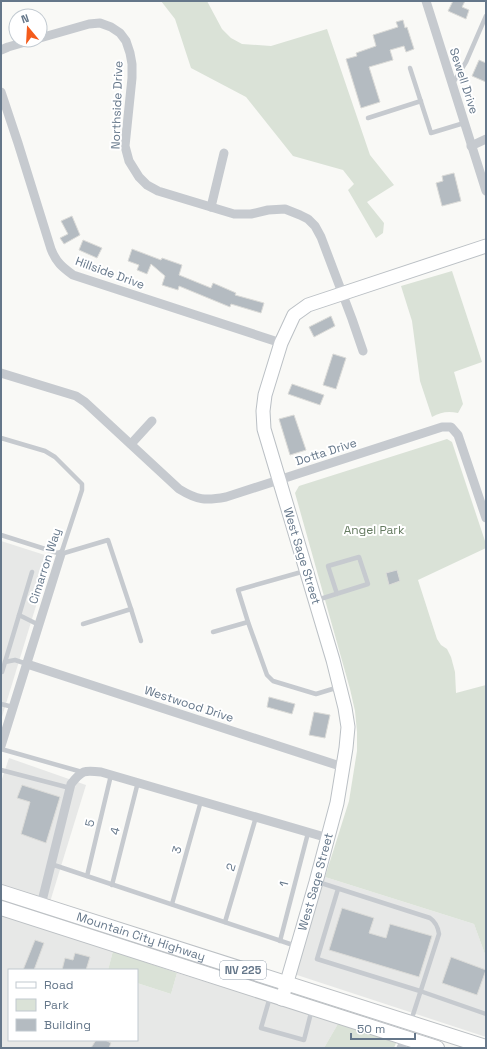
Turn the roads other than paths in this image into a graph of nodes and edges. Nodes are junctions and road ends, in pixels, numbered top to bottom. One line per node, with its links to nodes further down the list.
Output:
1 (426, 1): 5 (street, Sewell Drive)
2 (486, 16): 5 (lane)
3 (48, 36): 14 (street, Northside Drive)
4 (410, 68): 7 (lane)
5 (452, 84): 9 (street, Sewell Drive)
6 (1, 92): 17 (street, Hillside Drive)
7 (421, 100): 8 (lane); 9 (lane)
8 (368, 118)
9 (464, 123): 11 (street, Sewell Drive)
10 (486, 139): 11 (street)
11 (472, 146): 13 (street, Sewell Drive)
12 (224, 153): 14 (street)
13 (486, 191)
14 (210, 207): 16 (street, Northside Drive)
15 (486, 246): 16 (street, West Sage Street)
16 (342, 293): 17 (street, West Sage Street); 18 (street, Northside Drive)
17 (281, 343): 23 (street, West Sage Street)
18 (363, 351)
19 (1, 373): 22 (street, Dotta Drive)
20 (152, 420): 22 (street)
21 (1, 438): 26 (lane, Cimarron Way)
22 (131, 444): 23 (street, Dotta Drive)
23 (279, 480): 24 (street, Dotta Drive); 27 (street, West Sage Street)
24 (486, 518)
25 (1, 535): 26 (lane)
26 (61, 554): 31 (lane); 35 (street, Cimarron Way)
27 (306, 570): 30 (street, West Sage Street); 33 (lane)
28 (32, 572): 32 (lane)
29 (337, 594): 29 (lane); 30 (lane)
30 (315, 601): 41 (street, West Sage Street)
31 (131, 609): 34 (lane); 37 (lane)
32 (19, 615): 35 (lane); 38 (lane)
33 (248, 622): 36 (lane); 41 (lane)
34 (83, 624)
35 (39, 625): 39 (street, Cimarron Way)
36 (213, 632)
37 (141, 641)
38 (5, 662): 39 (lane); 40 (lane)
39 (26, 664): 43 (street, Cimarron Way); 45 (street, Westwood Drive)
40 (1, 672)
41 (340, 687): 45 (street, West Sage Street)
42 (1, 704): 43 (lane)
43 (13, 707): 44 (street, Cimarron Way)
44 (1, 747): 47 (lane)
45 (343, 767): 54 (street, West Sage Street)
46 (1, 770): 50 (lane)
47 (83, 772): 48 (street); 50 (street)
48 (112, 775): 49 (street); 56 (lane, 5)
49 (138, 782): 51 (street); 58 (lane, 4)
50 (70, 788): 55 (street)
51 (201, 801): 52 (street); 61 (lane, 3)
52 (256, 818): 53 (street); 64 (lane, 2)
53 (308, 833): 54 (street); 65 (lane, 1)
54 (328, 838): 57 (street, West Sage Street)
55 (51, 864): 56 (lane); 62 (street)
56 (87, 876): 58 (lane)
57 (316, 882): 59 (lane); 66 (street, West Sage Street)
58 (112, 885): 61 (lane)
59 (338, 889): 68 (lane); 68 (lane)
60 (1, 892): 62 (main road, Mountain City Highway / NV 225)
61 (172, 904): 64 (lane)
62 (41, 905): 67 (main road, Mountain City Highway / NV 225)
63 (1, 908): 69 (main road, Mountain City Highway / NV 225)
64 (225, 922): 65 (lane)
65 (280, 941): 66 (lane)
66 (298, 946): 67 (street, West Sage Street)
67 (287, 983): 69 (street, West Sage Street); 72 (main road, Mountain City Highway / NV 225)
68 (420, 990): 71 (lane); 72 (lane)
69 (276, 997): 70 (main road, Mountain City Highway / NV 225); 70 (lane)
70 (312, 1008): 73 (main road, Mountain City Highway / NV 225)
71 (486, 1014)
72 (410, 1023): 74 (main road, Mountain City Highway / NV 225)
73 (404, 1043): 75 (main road, Mountain City Highway / NV 225)
74 (486, 1047)
75 (437, 1048)

